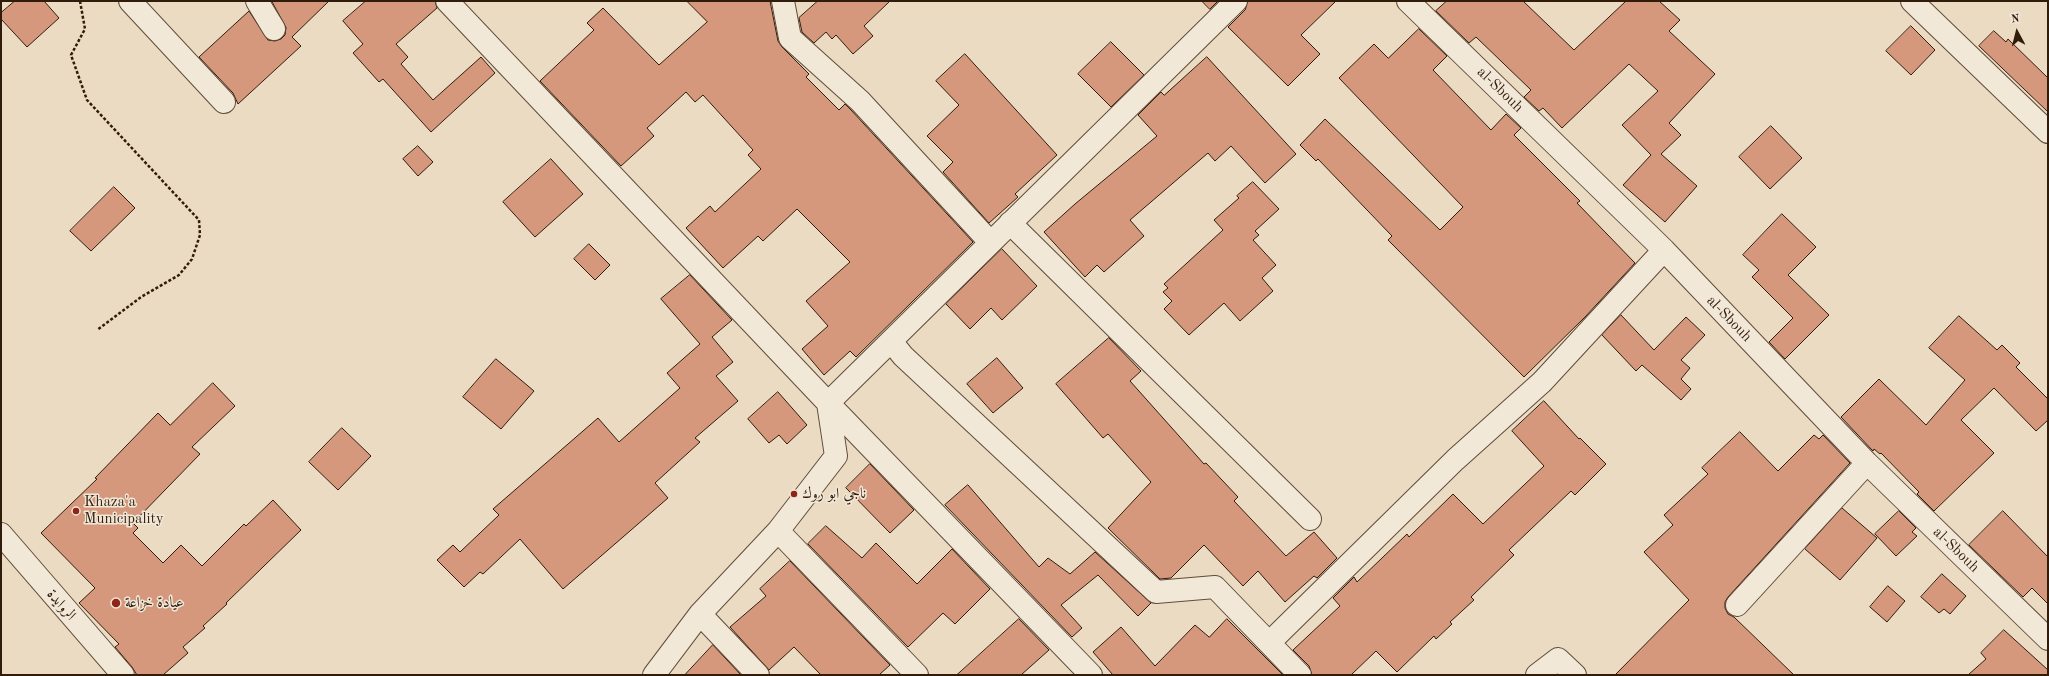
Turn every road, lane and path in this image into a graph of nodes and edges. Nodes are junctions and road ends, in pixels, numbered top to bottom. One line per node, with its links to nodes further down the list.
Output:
1 (80, 1): 15 (path)
2 (130, 1): 10 (street)
3 (257, 1): 9 (street)
4 (447, 1): 17 (street)
5 (783, 1): 13 (street)
6 (1236, 1): 12 (street)
7 (1408, 1): 14 (street, al-Sbouh)
8 (1912, 1): 11 (street)
9 (274, 29)
10 (224, 102)
11 (2048, 132)
12 (1010, 223): 13 (street); 19 (street)
13 (990, 242): 16 (street)
14 (1664, 250): 18 (street, al-Sbouh); 25 (street)
15 (97, 330)
16 (891, 341): 17 (street); 25 (street)
17 (828, 402): 20 (street); 30 (street)
18 (1867, 463): 22 (street); 24 (street, al-Sbouh)
19 (1310, 519)
20 (778, 531): 23 (street); 29 (street)
21 (1, 534): 26 (street, الروايدة)
22 (1737, 605)
23 (700, 614): 27 (street); 28 (street)
24 (2048, 639)
25 (1269, 643): 31 (street)
26 (123, 675)
27 (654, 675)
28 (758, 675)
29 (917, 675)
30 (1091, 675)
31 (1300, 675)
32 (1537, 675): 33 (street)
33 (1575, 675)

